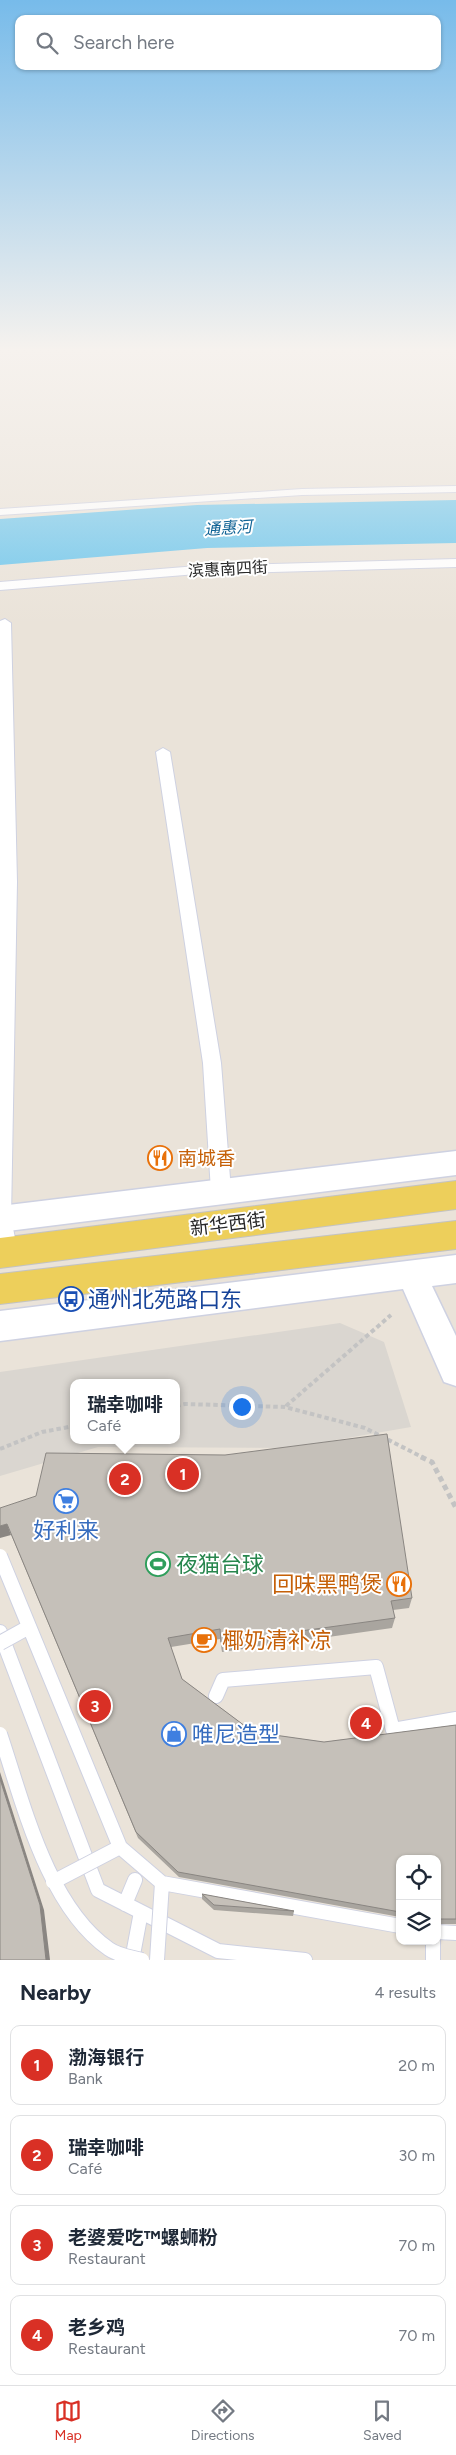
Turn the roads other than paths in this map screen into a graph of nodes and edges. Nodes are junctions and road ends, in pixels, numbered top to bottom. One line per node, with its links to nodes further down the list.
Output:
1 (456, 490): 2 (street)
2 (0, 512)
3 (456, 563): 4 (street, 滨惠南四街)
4 (0, 586)
5 (5, 623): 10 (street)
6 (163, 752): 8 (street)
7 (456, 1163): 8 (street)
8 (221, 1191): 10 (street)
9 (456, 1195): 12 (main road, 新华西街)
10 (1, 1219): 12 (street)
11 (456, 1235): 15 (main road, 新华西街)
12 (3, 1253)
13 (411, 1274): 14 (street); 16 (street); 17 (street)
14 (453, 1275)
15 (0, 1289)
16 (0, 1326)
17 (456, 1371)
18 (0, 1556): 19 (lane, bridge)
19 (29, 1627): 21 (lane, bridge); 25 (lane, bridge)
20 (0, 1632): 29 (lane)
21 (0, 1643)
22 (216, 1696): 23 (lane)
23 (456, 1720)
24 (0, 1734): 27 (lane, bridge)
25 (120, 1847): 27 (lane, bridge); 28 (lane, bridge)
26 (135, 1880): 29 (lane)
27 (53, 1882): 36 (lane, bridge)
28 (162, 1883): 31 (lane, bridge); 37 (lane, bridge)
29 (125, 1904): 30 (lane)
30 (140, 1912): 35 (lane); 38 (lane)
31 (396, 1925)
32 (441, 1932): 33 (lane)
33 (456, 1933)
34 (434, 1945): 39 (lane)
35 (132, 1960)
36 (142, 1960)
37 (157, 1960)
38 (305, 1960)
39 (433, 1960)

